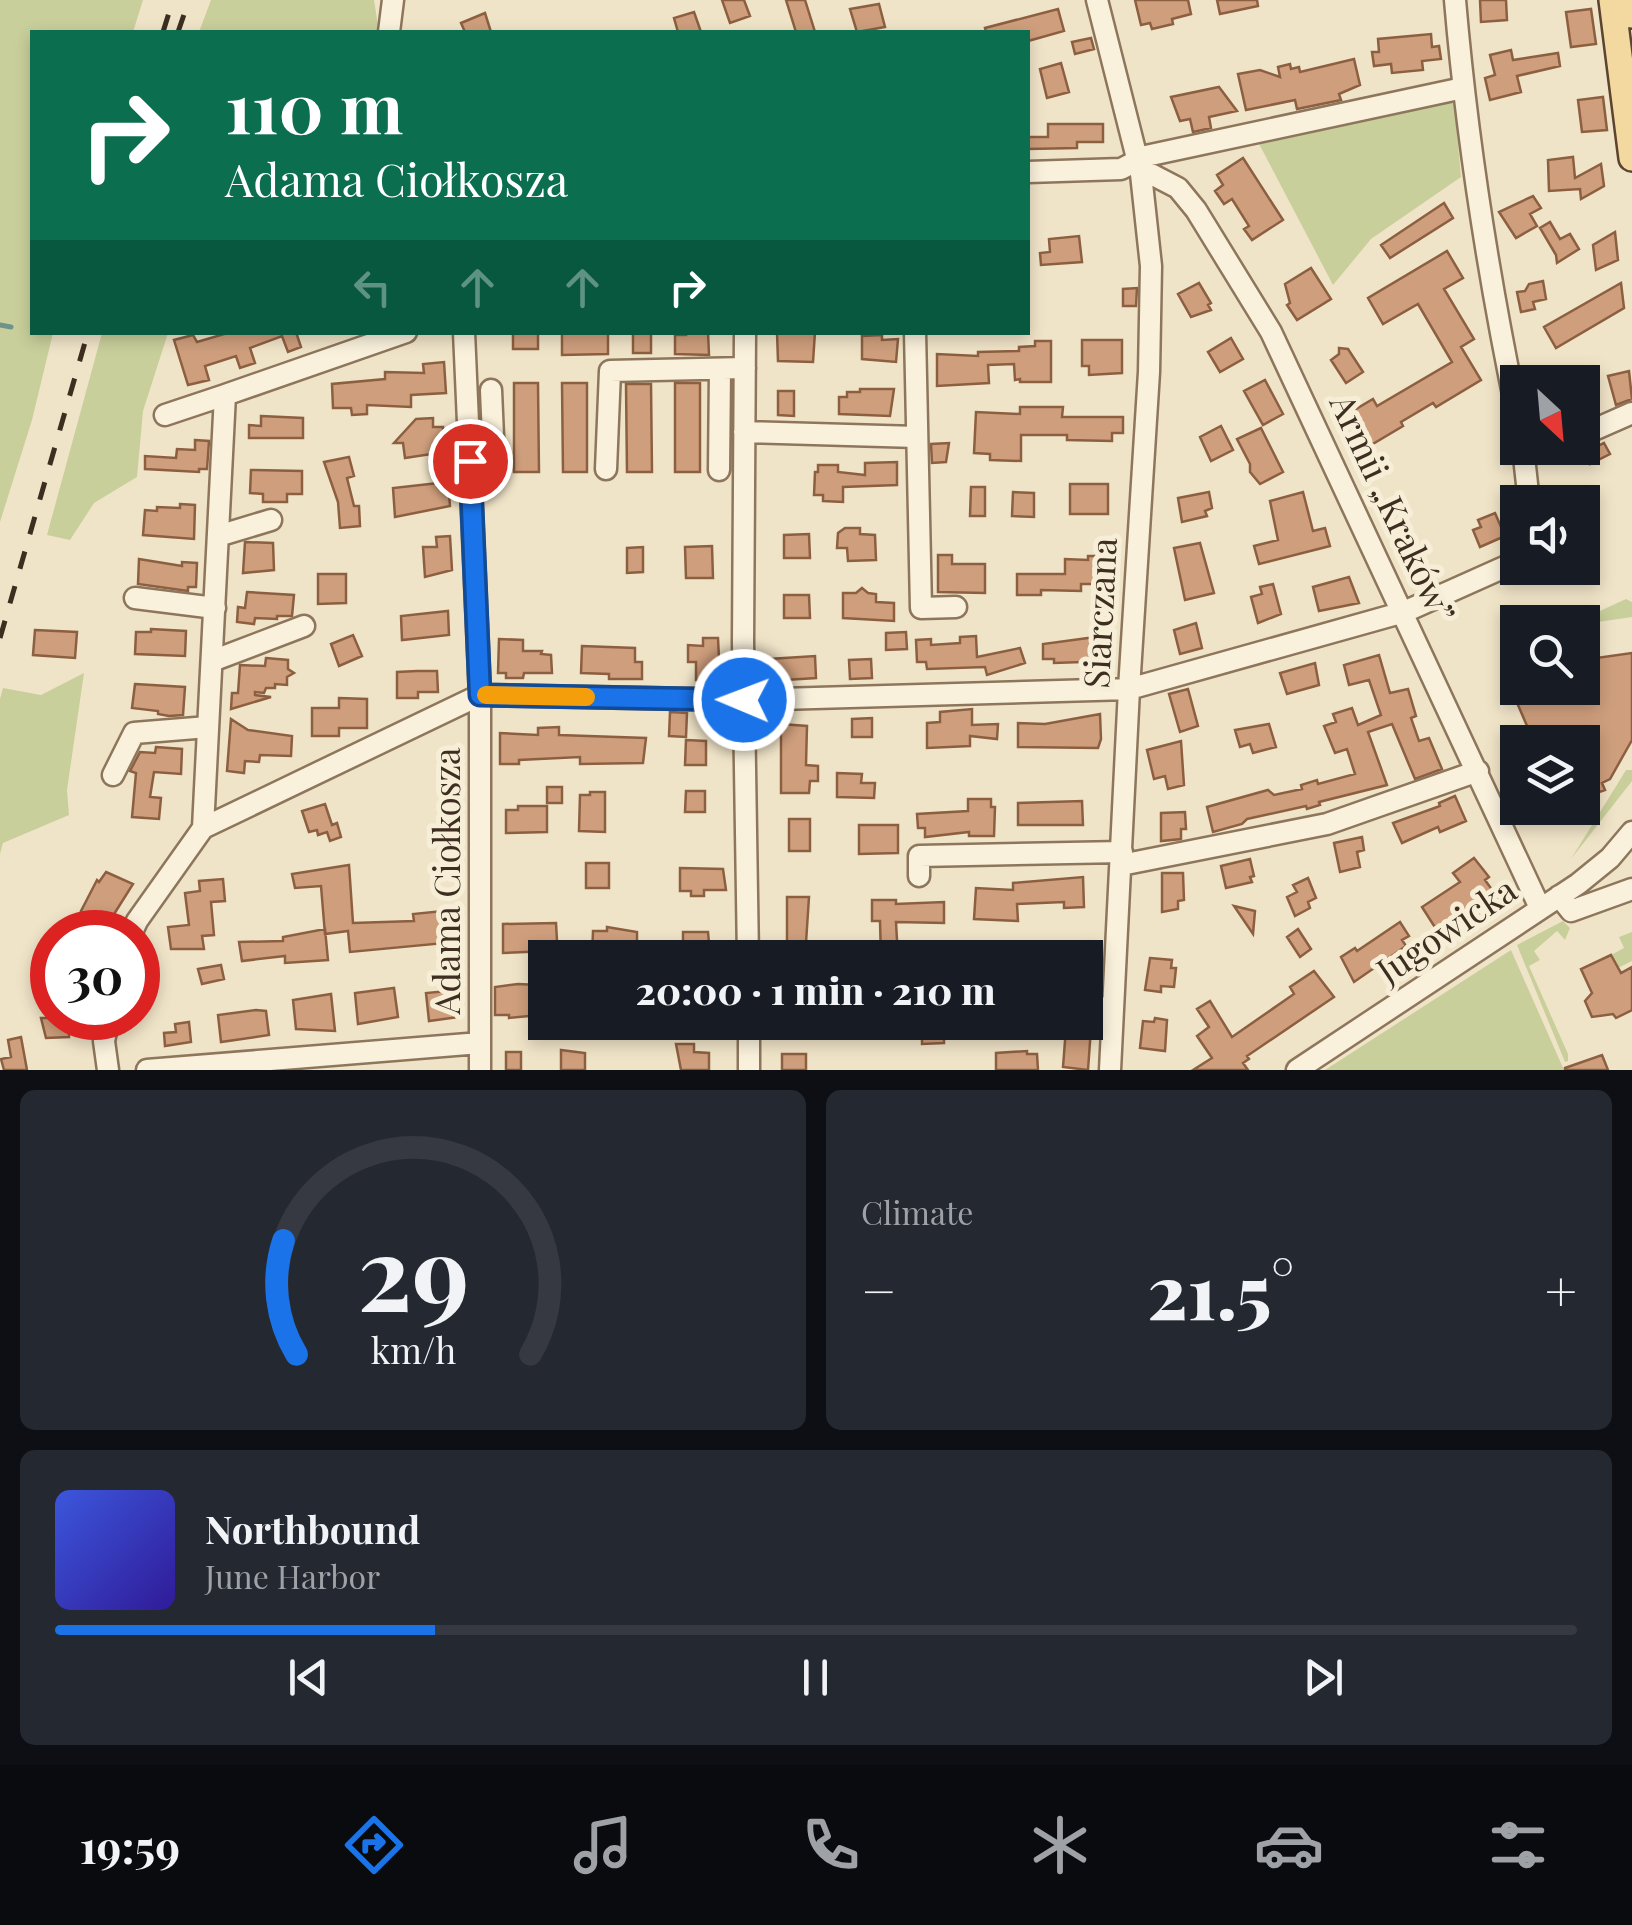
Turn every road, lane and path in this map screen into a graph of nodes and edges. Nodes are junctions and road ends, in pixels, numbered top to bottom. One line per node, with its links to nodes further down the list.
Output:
1 (393, 0): 7 (street)
2 (1098, 0): 10 (street)
3 (1455, 0): 8 (street)
4 (1612, 0): 9 (main road)
5 (1630, 0): 6 (main road)
6 (1632, 15)
7 (390, 30)
8 (1463, 88): 10 (street); 16 (street)
9 (1632, 158)
10 (1139, 167): 11 (street); 35 (street, Armii „Kraków”); 38 (street, Siarczana)
11 (1030, 172)
12 (397, 335): 20 (street)
13 (464, 335): 26 (street, Adama Ciołkosza)
14 (745, 335): 17 (street)
15 (915, 335): 25 (street)
16 (1507, 365)
17 (746, 368): 18 (street); 24 (street)
18 (720, 369): 27 (street); 28 (street)
19 (491, 390): 26 (street)
20 (225, 395): 22 (street); 30 (street)
21 (1632, 413): 23 (street)
22 (165, 415)
23 (1600, 427)
24 (744, 432): 25 (street); 40 (street)
25 (918, 437): 33 (street)
26 (470, 461): 39 (street, Adama Ciołkosza)
27 (606, 469)
28 (719, 470)
29 (271, 520): 30 (street)
30 (218, 536): 34 (street)
31 (1500, 570): 35 (street)
32 (135, 598): 34 (street)
33 (956, 607)
34 (214, 608): 37 (street)
35 (1404, 612): 38 (street); 42 (street, Armii „Kraków”)
36 (304, 626): 37 (street)
37 (212, 661): 41 (street)
38 (1128, 689): 40 (street); 46 (street, Siarczana)
39 (480, 695): 40 (street); 44 (street); 57 (street, Adama Ciołkosza)
40 (744, 700): 52 (street)
41 (208, 726): 43 (street); 44 (street)
42 (1478, 771): 46 (street); 50 (street, Armii „Kraków”)
43 (113, 775)
44 (203, 828): 51 (street)
45 (1631, 832): 49 (street, Jugowicka)
46 (1122, 859): 47 (street); 54 (street, Siarczana)
47 (920, 876)
48 (1632, 890): 49 (street)
49 (1558, 896): 50 (street, Jugowicka)
50 (1540, 908): 63 (street, Jugowicka)
51 (145, 910)
52 (748, 940)
53 (1103, 1008): 54 (street)
54 (1113, 1008): 62 (street, Siarczana)
55 (104, 1040): 58 (street)
56 (749, 1040): 61 (street)
57 (480, 1043): 59 (street); 60 (street, Adama Ciołkosza)
58 (108, 1070)
59 (147, 1070)
60 (480, 1070)
61 (749, 1070)
62 (1110, 1070)
63 (1297, 1070)

